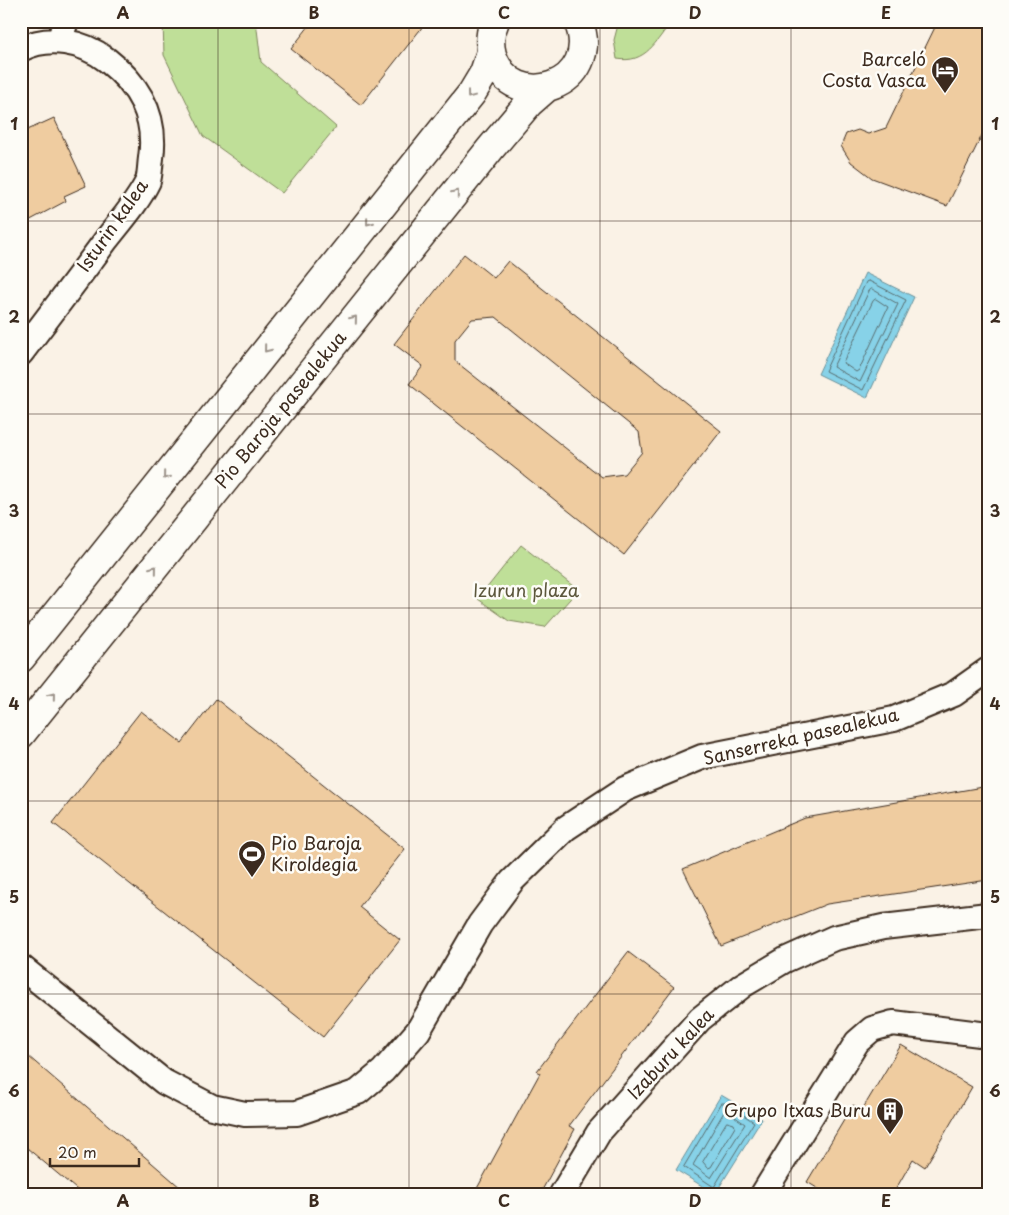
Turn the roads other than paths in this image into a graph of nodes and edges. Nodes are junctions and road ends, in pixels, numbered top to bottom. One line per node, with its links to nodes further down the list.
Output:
1 (495, 21): 5 (main road)
2 (583, 26): 6 (main road, Pio Baroja pasealekua)
3 (62, 31): 4 (street); 7 (street, Isturin kalea)
4 (21, 49)
5 (491, 52): 6 (main road); 8 (main road, one-way to 8)
6 (545, 89): 10 (main road, Pio Baroja pasealekua, one-way to 6)
7 (21, 353)
8 (21, 658)
9 (988, 670): 12 (street, Sanserreka pasealekua)
10 (21, 734)
11 (988, 915): 14 (street, Izaburu kalea)
12 (21, 968)
13 (988, 1035): 15 (street)
14 (562, 1194)
15 (763, 1194)

